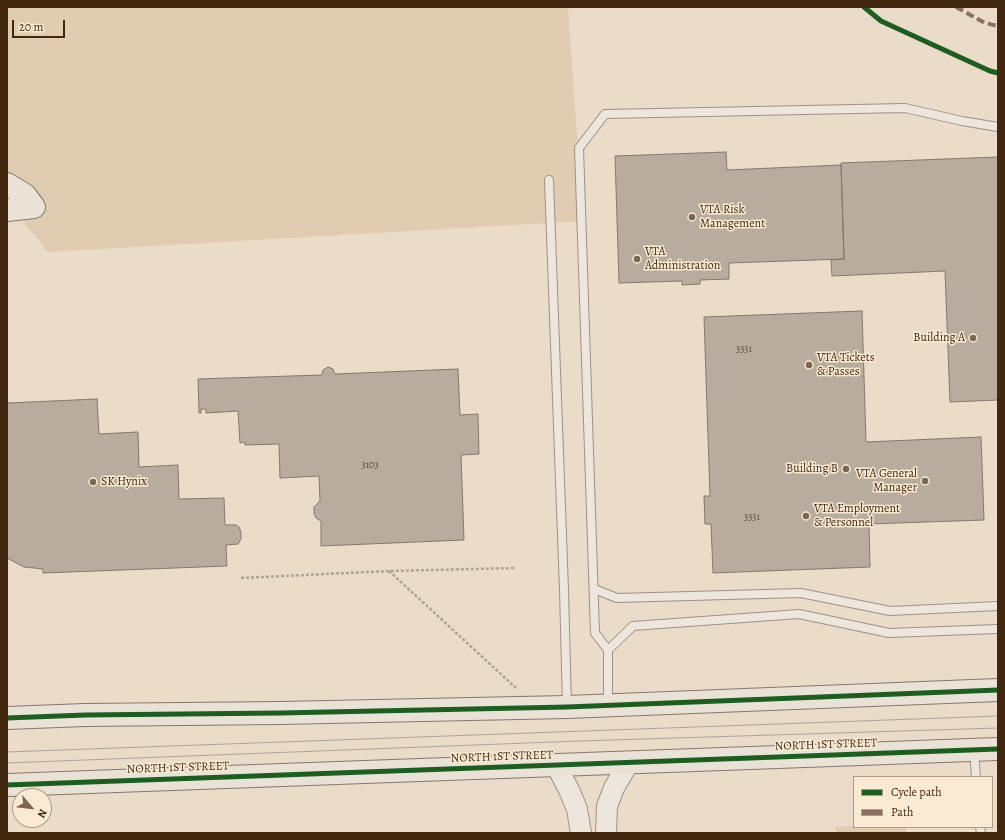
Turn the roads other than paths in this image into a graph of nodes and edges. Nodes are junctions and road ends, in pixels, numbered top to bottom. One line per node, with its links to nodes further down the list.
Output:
1 (998, 127): 5 (lane)
2 (549, 180): 11 (lane)
3 (7, 184): 4 (main road)
4 (7, 210)
5 (594, 589): 6 (lane); 8 (lane)
6 (998, 606)
7 (998, 629): 8 (lane)
8 (608, 650): 10 (lane)
9 (998, 690): 10 (main road)
10 (608, 705): 11 (main road)
11 (567, 707): 12 (main road)
12 (7, 718)
13 (998, 749): 14 (main road, NORTH 1ST STREET)
14 (974, 750): 15 (main road, NORTH 1ST STREET); 17 (lane)
15 (629, 762): 16 (main road, NORTH 1ST STREET); 20 (street)
16 (556, 765): 18 (main road, NORTH 1ST STREET); 19 (street)
17 (976, 776)
18 (7, 786)
19 (581, 833)
20 (606, 833)

